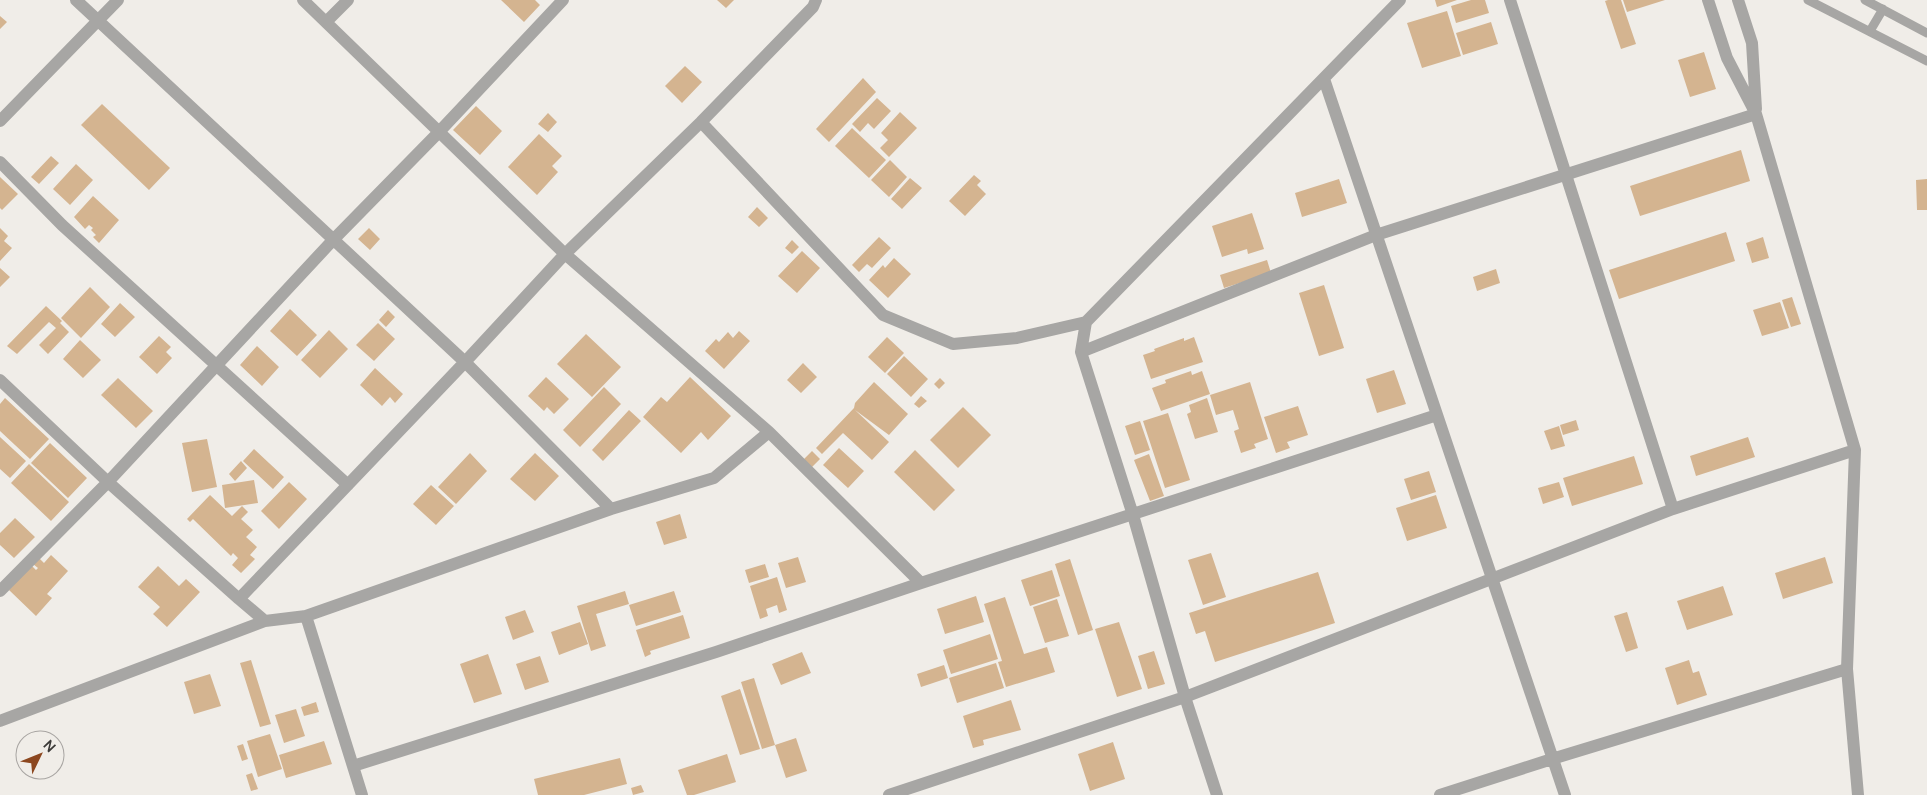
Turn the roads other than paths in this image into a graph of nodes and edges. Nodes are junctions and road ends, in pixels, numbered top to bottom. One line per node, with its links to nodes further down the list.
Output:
1 (76, 0): 14 (street)
2 (118, 0): 14 (street)
3 (303, 0): 15 (street)
4 (348, 0): 15 (street)
5 (563, 0): 23 (street)
6 (816, 0): 22 (street)
7 (1400, 0): 19 (street)
8 (1510, 0): 25 (street)
9 (1708, 0): 20 (street)
10 (1738, 0): 20 (street)
11 (1808, 0): 16 (lane)
12 (1865, 0): 13 (lane)
13 (1882, 9): 16 (lane); 17 (lane)
14 (98, 21): 21 (street); 27 (street)
15 (326, 22): 23 (street)
16 (1870, 32): 18 (lane)
17 (1927, 33)
18 (1927, 61)
19 (1324, 79): 26 (street); 29 (street)
20 (1756, 114): 25 (street); 36 (street)
21 (0, 121)
22 (701, 122): 28 (street); 29 (street)
23 (438, 132): 27 (street); 28 (street)
24 (0, 162): 32 (street)
25 (1565, 174): 26 (street); 40 (street)
26 (1376, 235): 30 (street); 34 (street)
27 (333, 240): 31 (street); 32 (street)
28 (565, 254): 31 (street); 35 (street)
29 (1086, 322): 30 (street)
30 (1082, 352): 41 (street)
31 (465, 362): 38 (street); 39 (street)
32 (217, 365): 37 (street); 38 (street)
33 (0, 380): 37 (street)
34 (1437, 415): 41 (street); 42 (street)
35 (769, 432): 39 (street); 43 (street)
36 (1855, 450): 40 (street); 48 (street)
37 (108, 482): 44 (street); 45 (street)
38 (348, 485): 45 (street)
39 (611, 509): 46 (street)
40 (1673, 509): 42 (street)
41 (1133, 515): 43 (street); 49 (street)
42 (1492, 580): 49 (street); 51 (street)
43 (921, 583): 52 (street)
44 (0, 591)
45 (238, 600): 47 (street)
46 (306, 616): 47 (street); 52 (street)
47 (265, 621): 50 (street)
48 (1847, 669): 51 (street); 58 (street)
49 (1185, 697): 54 (street); 55 (street)
50 (0, 721)
51 (1552, 758): 56 (street); 57 (street)
52 (353, 766): 53 (street)
53 (362, 795)
54 (888, 795)
55 (1217, 795)
56 (1440, 795)
57 (1564, 795)
58 (1858, 795)

